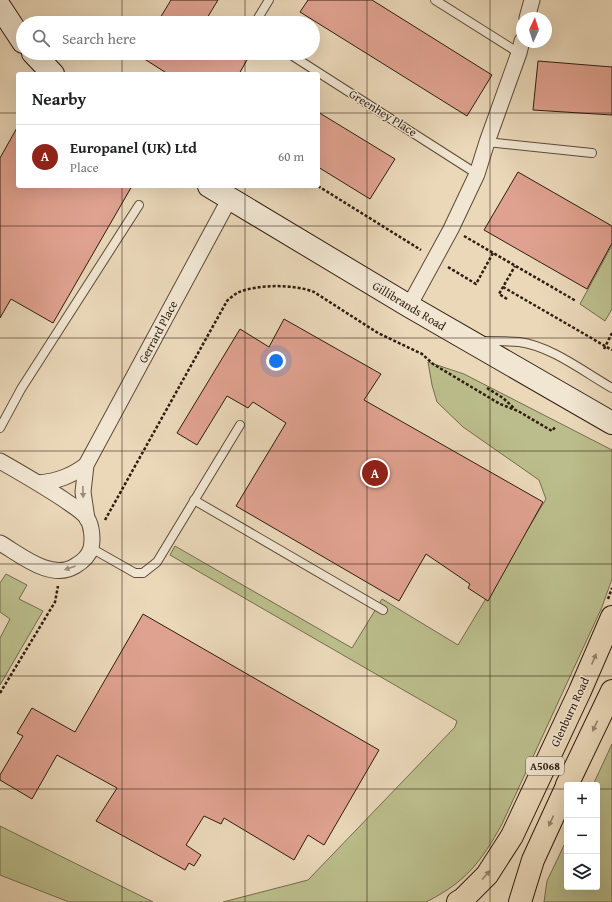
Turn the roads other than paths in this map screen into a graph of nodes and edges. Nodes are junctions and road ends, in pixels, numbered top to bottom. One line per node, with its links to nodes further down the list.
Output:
1 (269, 0): 6 (lane)
2 (436, 0): 8 (lane)
3 (532, 0): 5 (street)
4 (0, 7): 7 (street)
5 (529, 12)
6 (259, 16)
7 (16, 31)
8 (516, 44)
9 (521, 48): 15 (street)
10 (40, 60): 12 (street)
11 (299, 60): 13 (lane, Greenhey Place)
12 (51, 72)
13 (318, 72)
14 (320, 73): 17 (lane, Greenhey Place)
15 (487, 142): 16 (lane); 17 (street)
16 (592, 153)
17 (477, 174): 21 (street)
18 (212, 188): 19 (street, Gillibrands Road)
19 (230, 198): 21 (street, Gillibrands Road); 28 (street, Gerrard Place)
20 (139, 205): 26 (lane)
21 (409, 306): 22 (street, Gillibrands Road)
22 (467, 340): 23 (lane); 24 (street, Gillibrands Road)
23 (612, 388)
24 (612, 423)
25 (240, 425): 30 (lane)
26 (0, 428)
27 (0, 460): 29 (street)
28 (86, 465): 29 (street, Gerrard Place); 31 (street, Gerrard Place, one-way to 31)
29 (39, 483): 31 (street)
30 (194, 500): 33 (lane); 34 (lane)
31 (88, 519): 33 (street, Gerrard Place)
32 (0, 543): 33 (street, one-way to 32)
33 (91, 544)
34 (383, 610)
35 (612, 617): 37 (main road, Glenburn Road / A5068, one-way to 35)
36 (612, 691): 38 (main road, A5068, one-way to 38)
37 (554, 747): 38 (main road); 41 (main road, Glenburn Road / A5068, one-way to 37)
38 (580, 759): 39 (main road, A5068)
39 (568, 782)
40 (564, 792): 42 (main road, A5068, one-way to 42)
41 (458, 902)
42 (520, 902)

